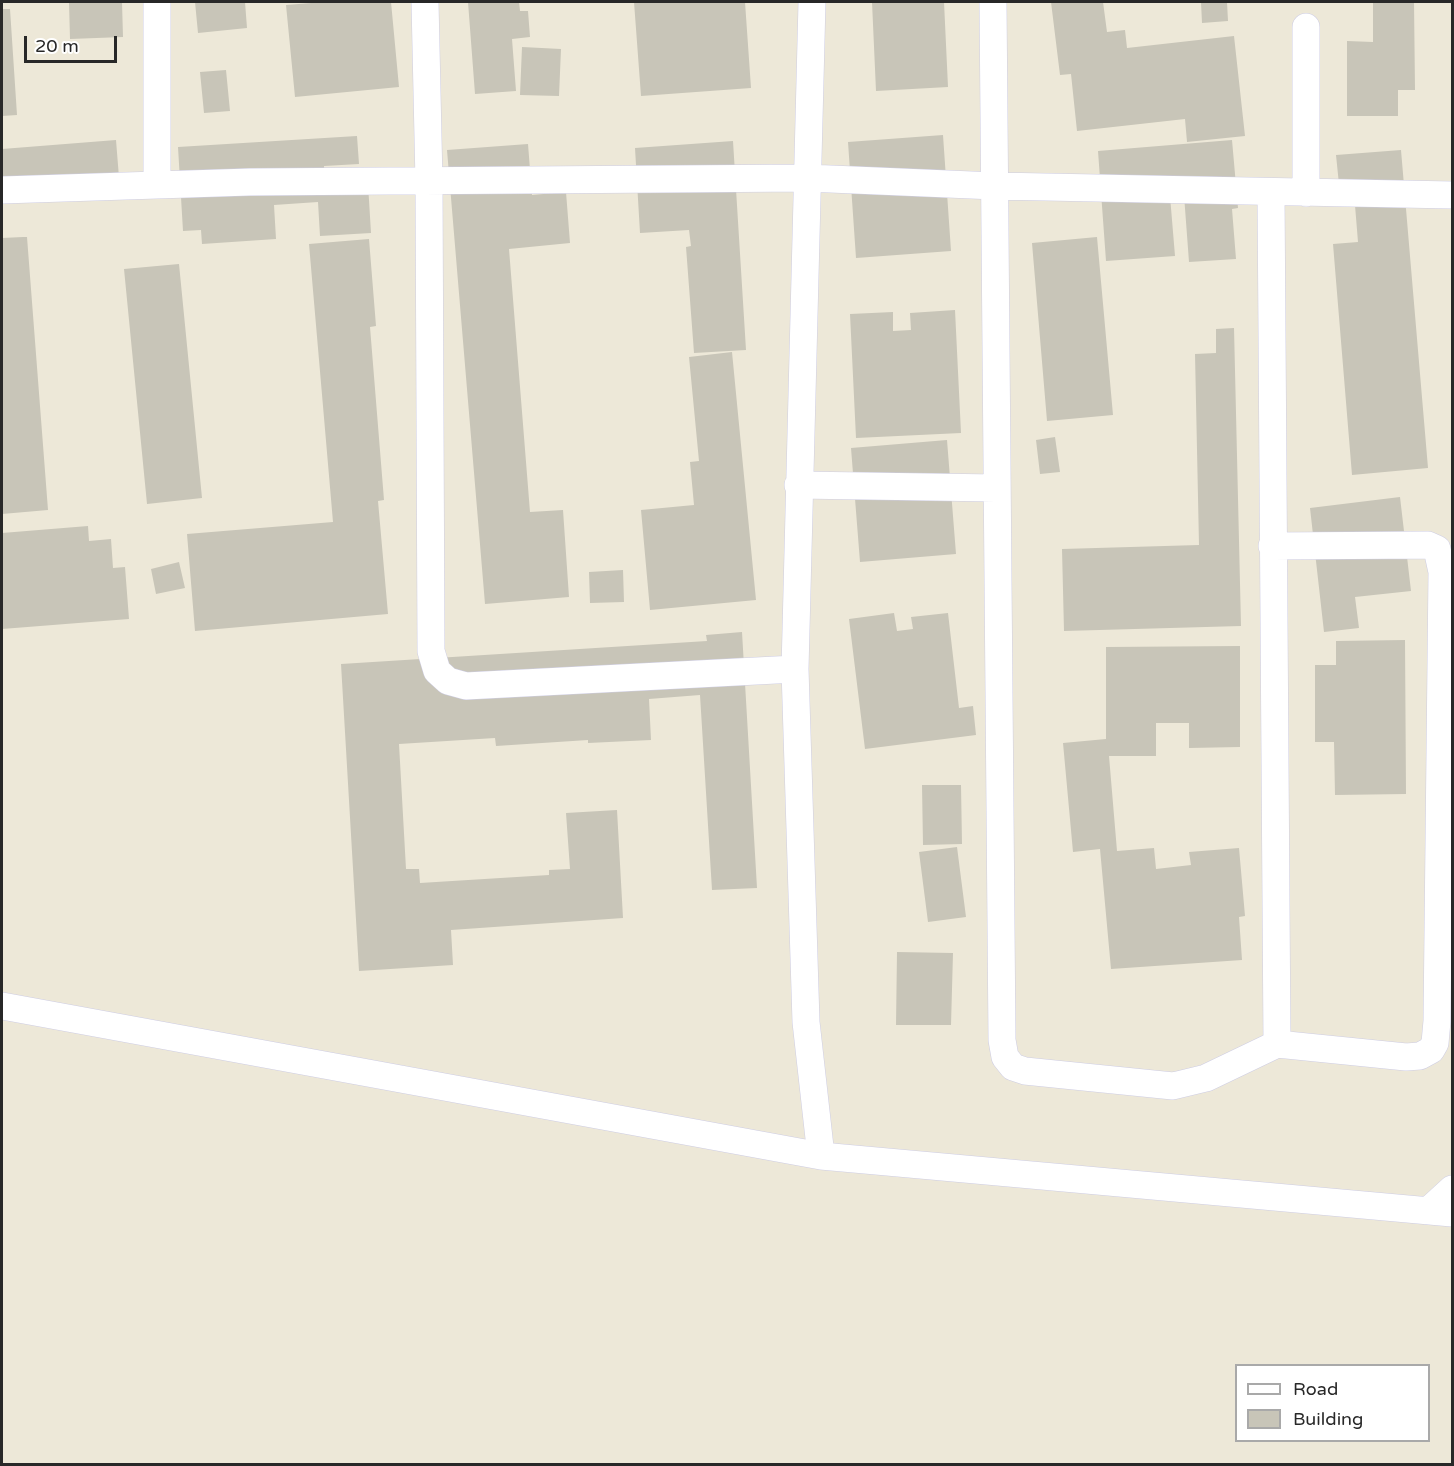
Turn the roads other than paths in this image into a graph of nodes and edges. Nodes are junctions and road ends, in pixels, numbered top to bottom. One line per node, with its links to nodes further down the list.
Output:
1 (158, 2): 8 (street)
2 (425, 2): 7 (street)
3 (812, 2): 6 (street)
4 (993, 2): 9 (street)
5 (1306, 27): 12 (street)
6 (807, 178): 7 (street); 9 (street); 14 (street)
7 (429, 182): 8 (street); 18 (street)
8 (157, 185): 10 (street)
9 (995, 186): 11 (street); 15 (street)
10 (2, 190)
11 (1271, 193): 12 (street); 16 (street)
12 (1306, 193): 13 (street)
13 (1452, 195)
14 (798, 485): 15 (street); 18 (street)
15 (996, 488): 20 (street)
16 (1272, 546): 17 (street); 20 (street)
17 (1447, 572): 20 (street)
18 (795, 669): 21 (street)
19 (2, 1005): 21 (street)
20 (1276, 1044)
21 (821, 1156): 23 (street)
22 (1452, 1189): 23 (street)
23 (1440, 1212)

